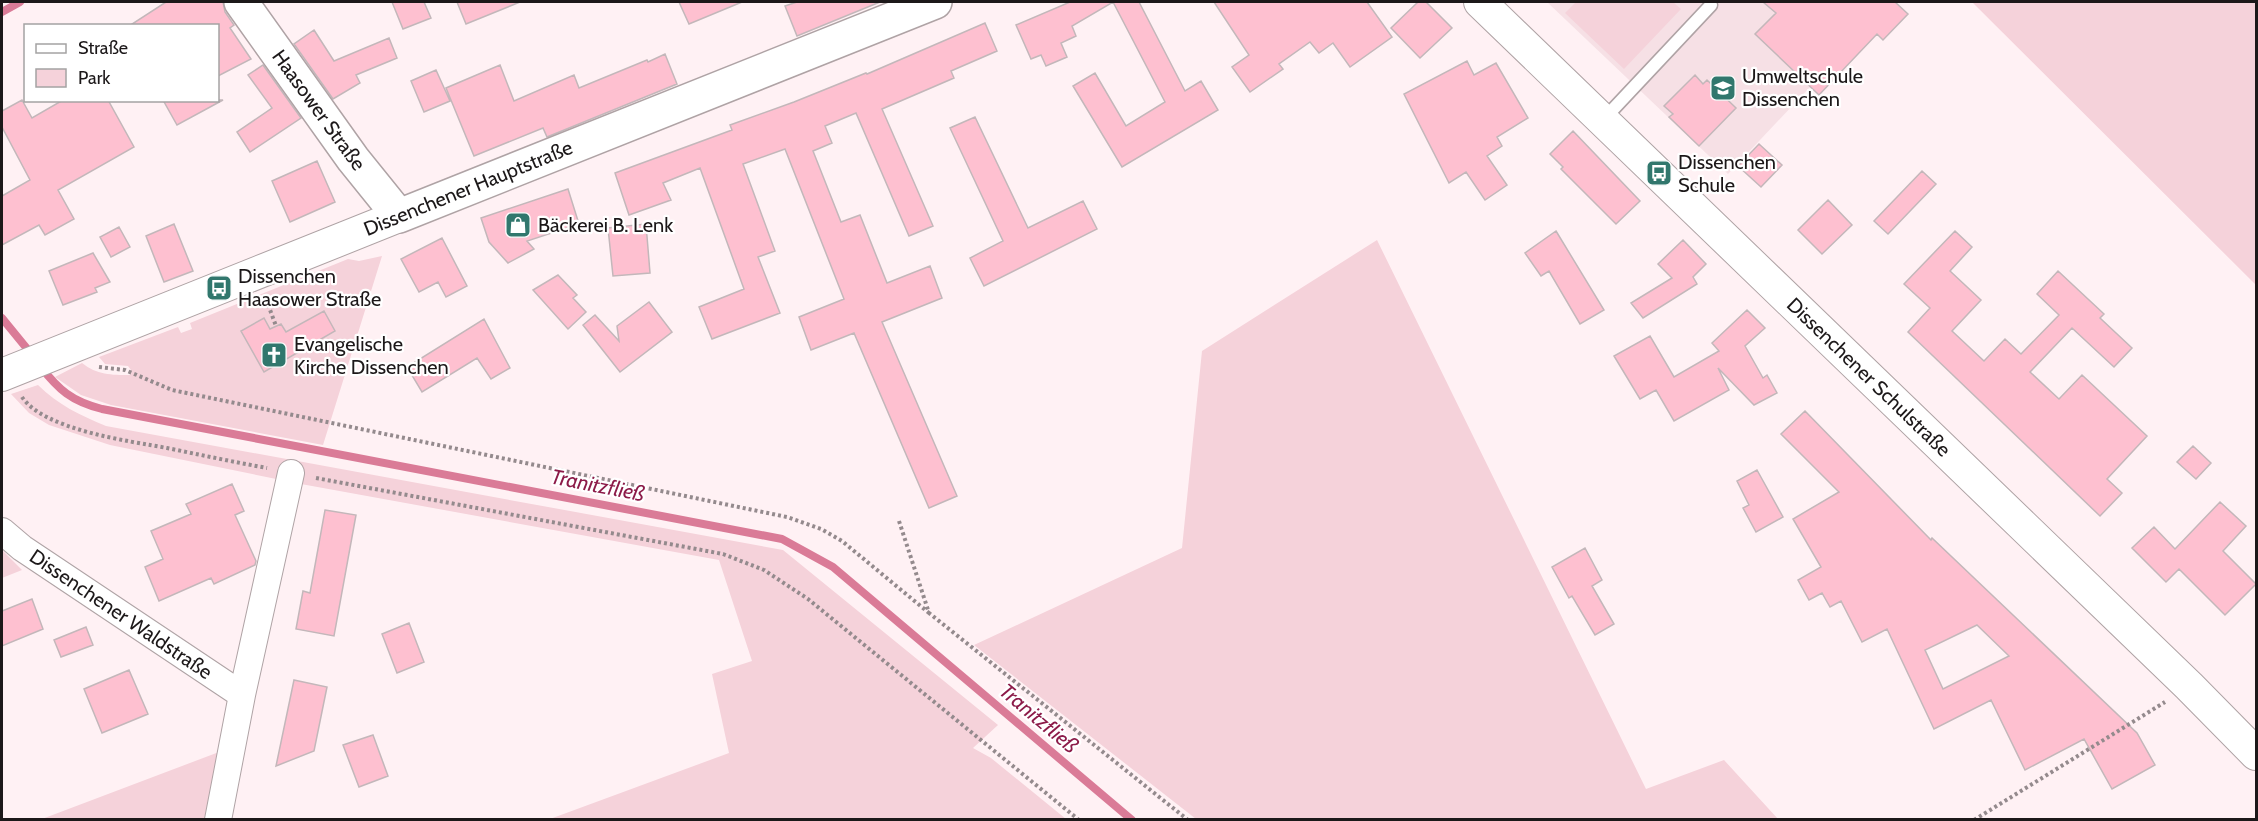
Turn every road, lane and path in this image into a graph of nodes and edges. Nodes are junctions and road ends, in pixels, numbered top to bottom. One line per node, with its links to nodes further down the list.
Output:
1 (241, 2): 6 (main road, Haasower Straße)
2 (935, 2): 6 (main road, Dissenchener Hauptstraße)
3 (1480, 2): 5 (street, Dissenchener Schulstraße)
4 (1711, 5): 5 (lane)
5 (1603, 120): 13 (street, Dissenchener Schulstraße)
6 (399, 216): 7 (street, Dissenchener Hauptstraße)
7 (65, 350): 8 (street, Dissenchener Hauptstraße); 12 (path)
8 (8, 372): 9 (path)
9 (291, 473): 14 (street); 17 (path)
10 (899, 521): 12 (path)
11 (2, 531): 14 (street, Dissenchener Waldstraße)
12 (929, 613): 18 (path)
13 (2189, 687): 15 (street, Dissenchener Schulstraße); 19 (path)
14 (242, 695): 16 (street)
15 (2256, 754)
16 (218, 819)
17 (1079, 819)
18 (1188, 819)
19 (1974, 819)

